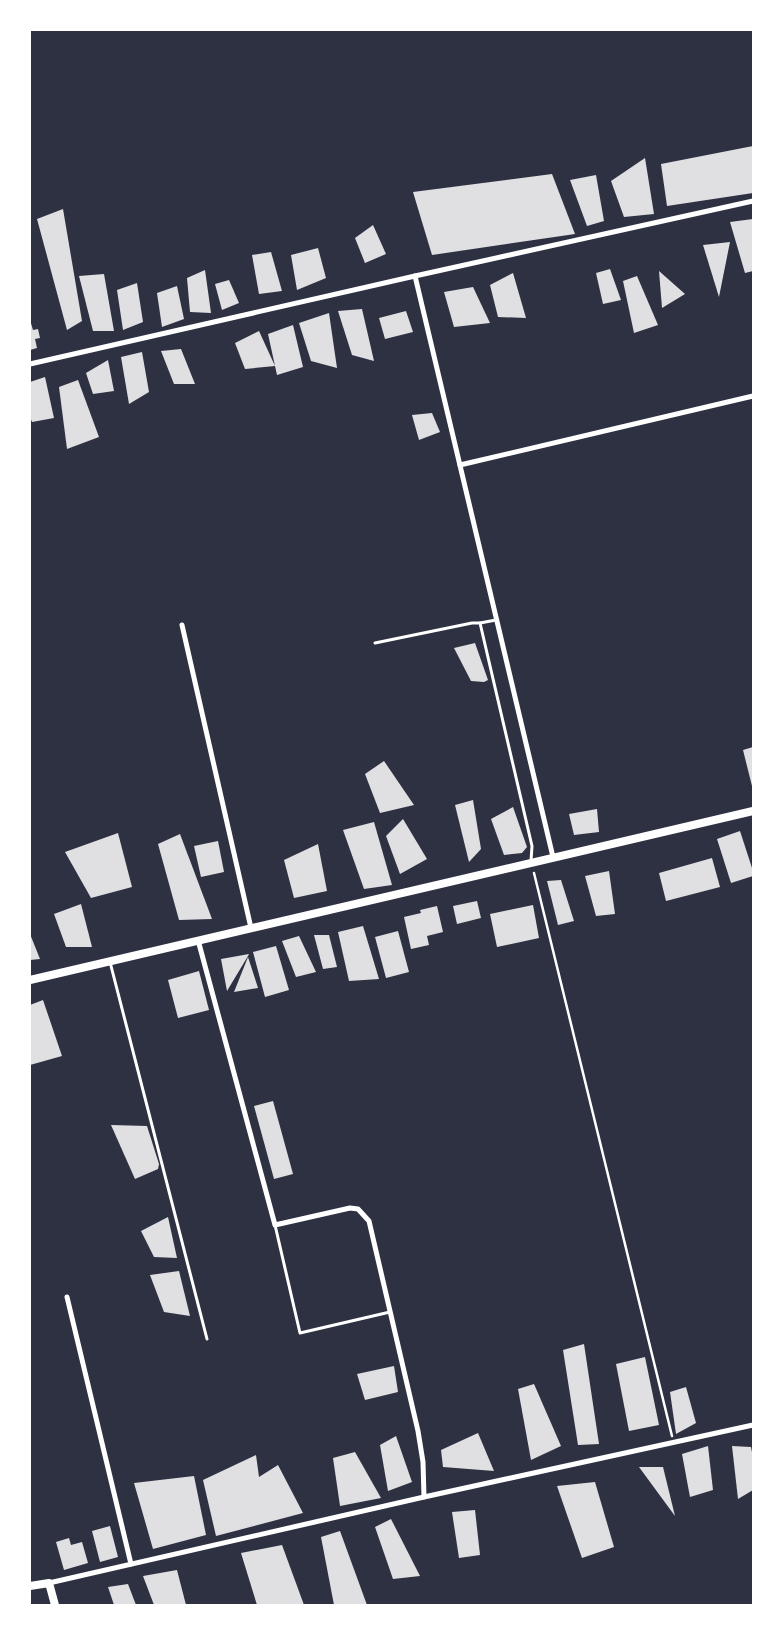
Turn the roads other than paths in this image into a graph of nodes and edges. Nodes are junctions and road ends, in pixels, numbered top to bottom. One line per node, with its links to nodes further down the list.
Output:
1 (753, 201): 2 (street)
2 (415, 276): 3 (street); 5 (street)
3 (30, 364)
4 (753, 396): 5 (street)
5 (460, 465): 6 (street)
6 (496, 620): 7 (lane); 11 (street)
7 (480, 623): 9 (lane); 12 (lane)
8 (182, 625): 13 (street)
9 (375, 643)
10 (753, 811): 11 (street)
11 (553, 856): 12 (street)
12 (531, 862): 13 (street)
13 (251, 928): 14 (street)
14 (198, 940): 15 (street); 17 (street)
15 (109, 961): 16 (street); 20 (lane)
16 (30, 980)
17 (275, 1224): 19 (street); 19 (lane)
18 (67, 1297): 23 (street)
19 (390, 1312): 22 (street)
20 (207, 1339)
21 (753, 1425): 22 (street)
22 (424, 1497): 23 (street)
23 (131, 1564): 24 (street)
24 (49, 1583): 25 (street); 26 (street)
25 (30, 1586)
26 (55, 1605)

